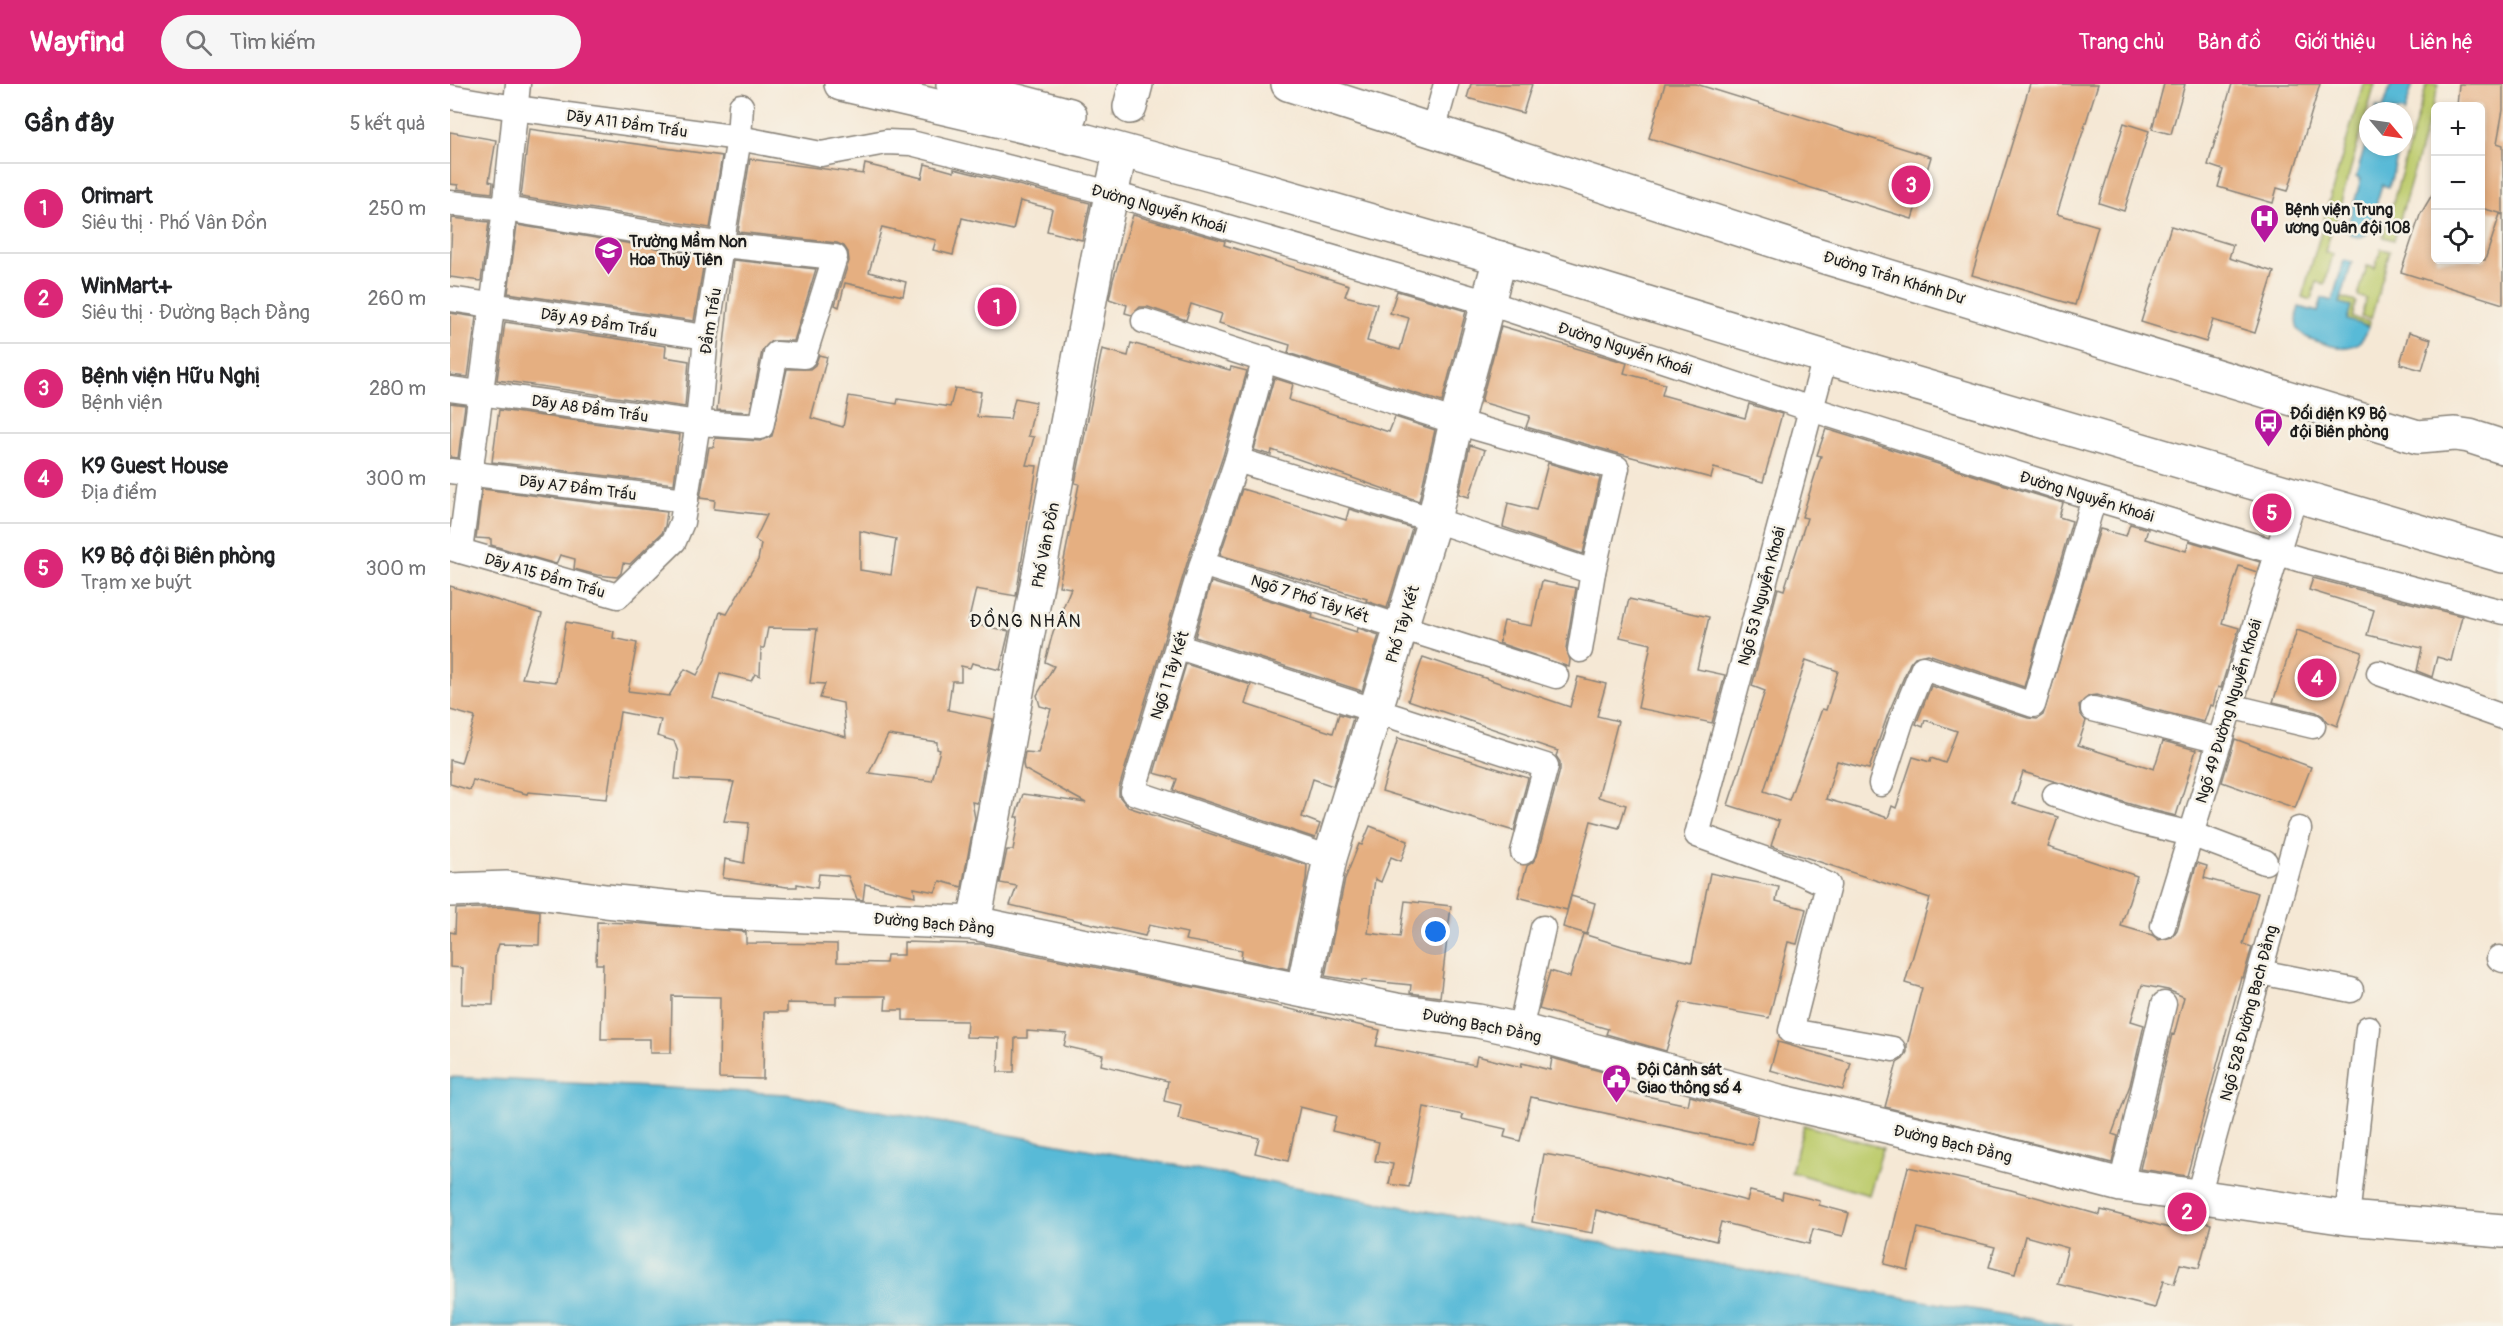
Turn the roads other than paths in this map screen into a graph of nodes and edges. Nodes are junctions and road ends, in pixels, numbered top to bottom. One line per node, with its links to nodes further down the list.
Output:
1 (518, 84): 8 (street)
2 (841, 84): 15 (main road)
3 (953, 84): 35 (main road)
4 (1446, 84): 9 (street)
5 (1293, 85): 9 (main road, Đường Trần Khánh Dư)
6 (450, 97): 8 (street, Dãy A11 Đầm Trấu)
7 (741, 106): 10 (street, Đầm Trấu)
8 (515, 108): 10 (street, Dãy A11 Đầm Trấu); 13 (street)
9 (1433, 131): 28 (main road, Đường Trần Khánh Dư)
10 (739, 138): 11 (street, Đường Nguyễn Khoái); 14 (street, Đầm Trấu)
11 (1114, 180): 17 (street, Đường Nguyễn Khoái); 61 (main road, Phố Vân Đồn)
12 (450, 203): 13 (street)
13 (505, 209): 14 (street); 18 (street)
14 (723, 245): 20 (street, Đầm Trấu); 27 (street, Dãy A8 Đầm Trấu)
15 (1500, 258): 17 (main road, Phố Tây Kết); 21 (main road)
16 (450, 299): 18 (street, Dãy A9 Đầm Trấu)
17 (1489, 303): 25 (street, Đường Nguyễn Khoái); 26 (main road, Phố Tây Kết)
18 (493, 306): 20 (street, Dãy A9 Đầm Trấu); 24 (street)
19 (1144, 321): 22 (street)
20 (706, 338): 27 (street, Đầm Trấu)
21 (1825, 357): 25 (street, Ngõ 53 Nguyễn Khoái); 31 (main road)
22 (1265, 358): 26 (street); 29 (street, Ngõ 1 Tây Kết)
23 (450, 389): 24 (street, Dãy A8 Đầm Trấu)
24 (481, 393): 27 (street, Dãy A8 Đầm Trấu); 30 (street)
25 (1811, 409): 32 (street, Đường Nguyễn Khoái); 70 (street, Ngõ 53 Nguyễn Khoái)
26 (1456, 422): 34 (main road, Phố Tây Kết); 40 (street)
27 (698, 423): 33 (street, Đầm Trấu)
28 (2503, 447)
29 (1237, 460): 34 (street); 39 (street, Ngõ 1 Tây Kết)
30 (460, 472): 33 (street, Dãy A7 Đầm Trấu); 36 (street)
31 (2295, 495): 37 (street, Ngõ 49 Đường Nguyễn Khoái); 38 (main road)
32 (2094, 498): 37 (street, Đường Nguyễn Khoái); 53 (street)
33 (686, 500): 36 (street, Dãy A15 Đầm Trấu)
34 (1434, 520): 40 (street); 42 (main road, Phố Tây Kết)
35 (2503, 535)
36 (455, 550)
37 (2277, 552): 41 (street, Đường Nguyễn Khoái); 47 (street, Ngõ 49 Đường Nguyễn Khoái)
38 (2503, 556)
39 (1202, 564): 42 (street, Ngõ 7 Phố Tây Kết); 43 (street, Ngõ 1 Tây Kết)
40 (1593, 573): 44 (street)
41 (2503, 612)
42 (1400, 627): 46 (street, Ngõ 7 Phố Tây Kết); 49 (main road, Phố Tây Kết)
43 (1179, 647): 49 (street); 58 (street, Ngõ 1 Tây Kết)
44 (1580, 650)
45 (2379, 673): 50 (street)
46 (1556, 676)
47 (2230, 706): 51 (street); 52 (street, Ngõ 49 Đường Nguyễn Khoái)
48 (2093, 709): 52 (street)
49 (1376, 712): 57 (street); 58 (main road, Phố Tây Kết)
50 (2503, 717)
51 (2313, 726)
52 (2220, 741): 56 (street, Ngõ 49 Đường Nguyễn Khoái)
53 (1881, 784)
54 (2055, 795): 56 (street)
55 (2299, 829): 64 (street, Ngõ 528 Đường Bạch Đằng)
56 (2190, 834): 59 (street); 62 (street, Ngõ 49 Đường Nguyễn Khoái)
57 (1523, 852)
58 (1330, 858): 65 (main road, Phố Tây Kết)
59 (2265, 862)
60 (450, 890): 61 (main road, Đường Bạch Đằng)
61 (974, 923): 65 (main road, Đường Bạch Đằng)
62 (2163, 926)
63 (1543, 928): 69 (street)
64 (2260, 972): 66 (street); 72 (street, Ngõ 528 Đường Bạch Đằng)
65 (1303, 989): 69 (main road, Đường Bạch Đằng)
66 (2351, 990)
67 (2164, 1004): 71 (street)
68 (2368, 1028): 73 (street)
69 (1520, 1030): 71 (main road, Đường Bạch Đằng)
70 (1893, 1049)
71 (2121, 1185): 72 (main road, Đường Bạch Đằng)
72 (2198, 1196): 73 (main road, Đường Bạch Đằng)
73 (2347, 1218): 74 (main road, Đường Bạch Đằng)
74 (2503, 1231)

